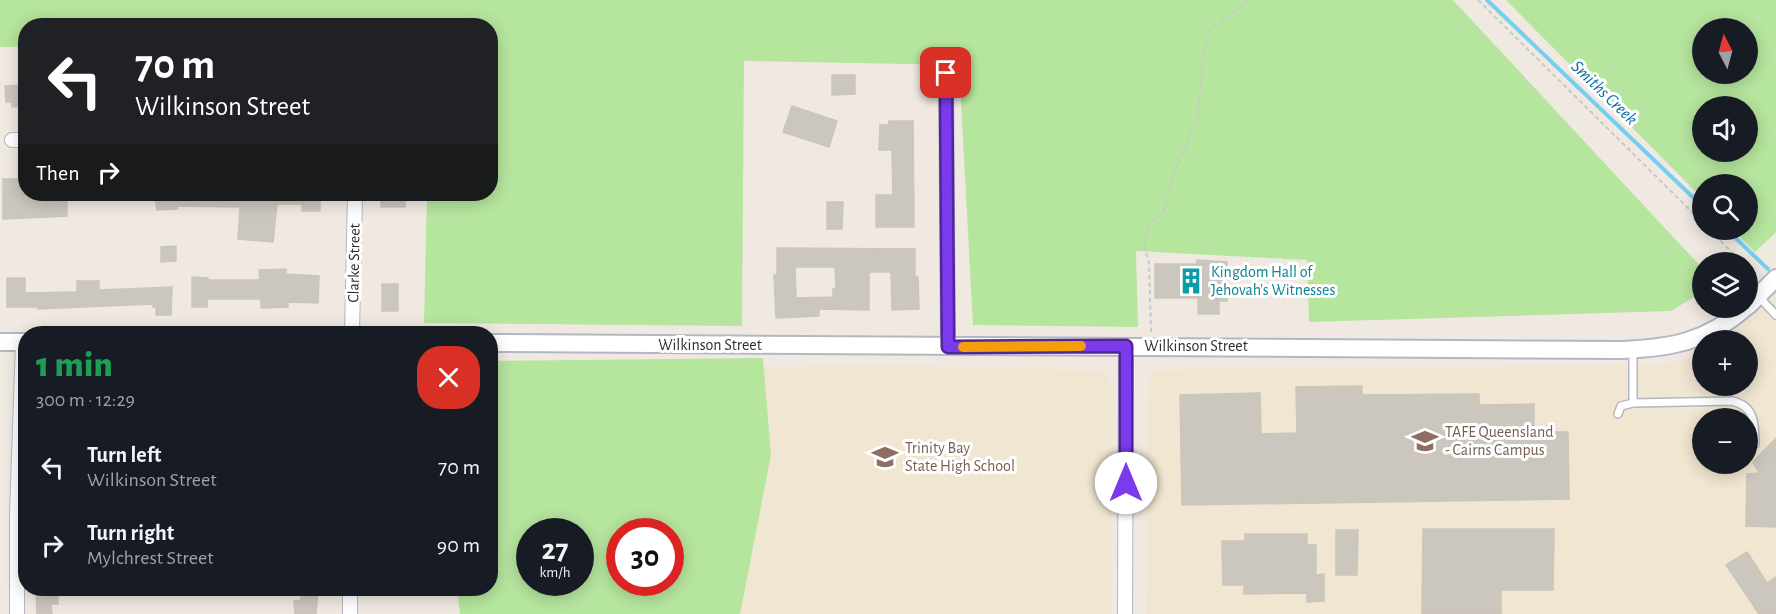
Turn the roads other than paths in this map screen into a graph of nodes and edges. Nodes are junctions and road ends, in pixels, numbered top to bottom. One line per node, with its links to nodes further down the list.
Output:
1 (946, 73): 13 (street)
2 (355, 201): 8 (street, Clarke Street)
3 (1776, 278): 4 (street, Wilkinson Street)
4 (1758, 295)
5 (1758, 307): 6 (lane)
6 (1776, 315)
7 (1730, 318): 14 (street, Wilkinson Street)
8 (352, 326)
9 (0, 342): 10 (street)
10 (18, 342)
11 (498, 344): 13 (street, Wilkinson Street)
12 (1126, 346): 13 (street, Wilkinson Street); 14 (street, Wilkinson Street); 22 (street)
13 (948, 347)
14 (1633, 349): 15 (lane)
15 (1633, 403): 16 (lane); 17 (lane)
16 (1747, 408)
17 (1618, 414)
18 (18, 590): 20 (street)
19 (350, 596): 21 (street)
20 (17, 614)
21 (350, 614)
22 (1125, 614)

